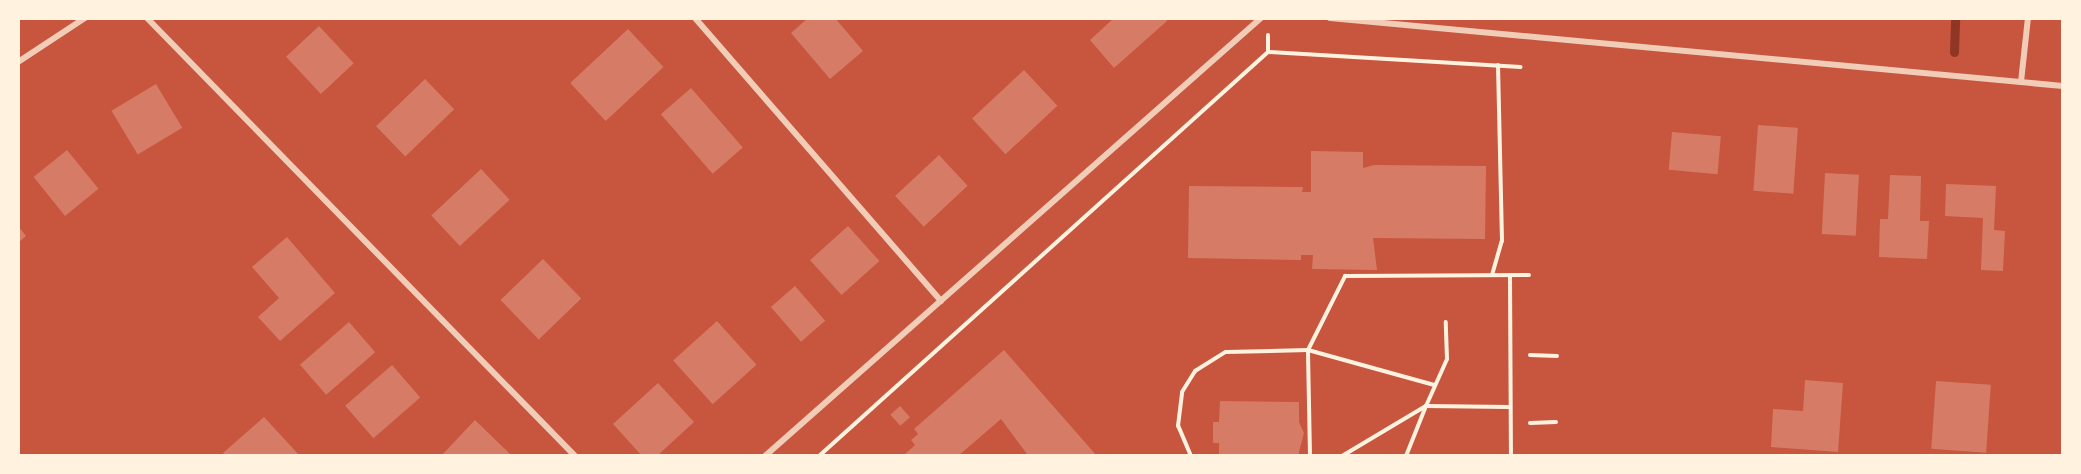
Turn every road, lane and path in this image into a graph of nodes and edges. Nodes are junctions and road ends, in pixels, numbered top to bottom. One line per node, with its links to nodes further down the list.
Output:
1 (85, 18): 7 (street)
2 (147, 18): 27 (street)
3 (695, 18): 17 (street)
4 (1261, 18): 17 (street)
5 (1330, 18): 10 (street)
6 (2028, 18): 10 (street)
7 (18, 62)
8 (1498, 65): 9 (path); 13 (path); 29 (path)
9 (1521, 67)
10 (2021, 82): 11 (street)
11 (2063, 86)
12 (1347, 270): 16 (path)
13 (1492, 275): 14 (path); 16 (path)
14 (1510, 275): 15 (path); 24 (path)
15 (1529, 275)
16 (1347, 276): 19 (path)
17 (940, 301): 28 (street)
18 (1446, 322): 22 (path)
19 (1308, 350): 22 (path); 30 (path); 31 (path)
20 (1530, 355): 21 (path)
21 (1557, 356)
22 (1434, 385): 23 (path)
23 (1426, 406): 24 (path); 32 (path); 33 (path)
24 (1510, 407): 34 (path)
25 (1556, 422): 26 (path)
26 (1530, 423)
27 (575, 456)
28 (765, 456)
29 (819, 456)
30 (1191, 456)
31 (1310, 456)
32 (1342, 456)
33 (1406, 456)
34 (1511, 456)

